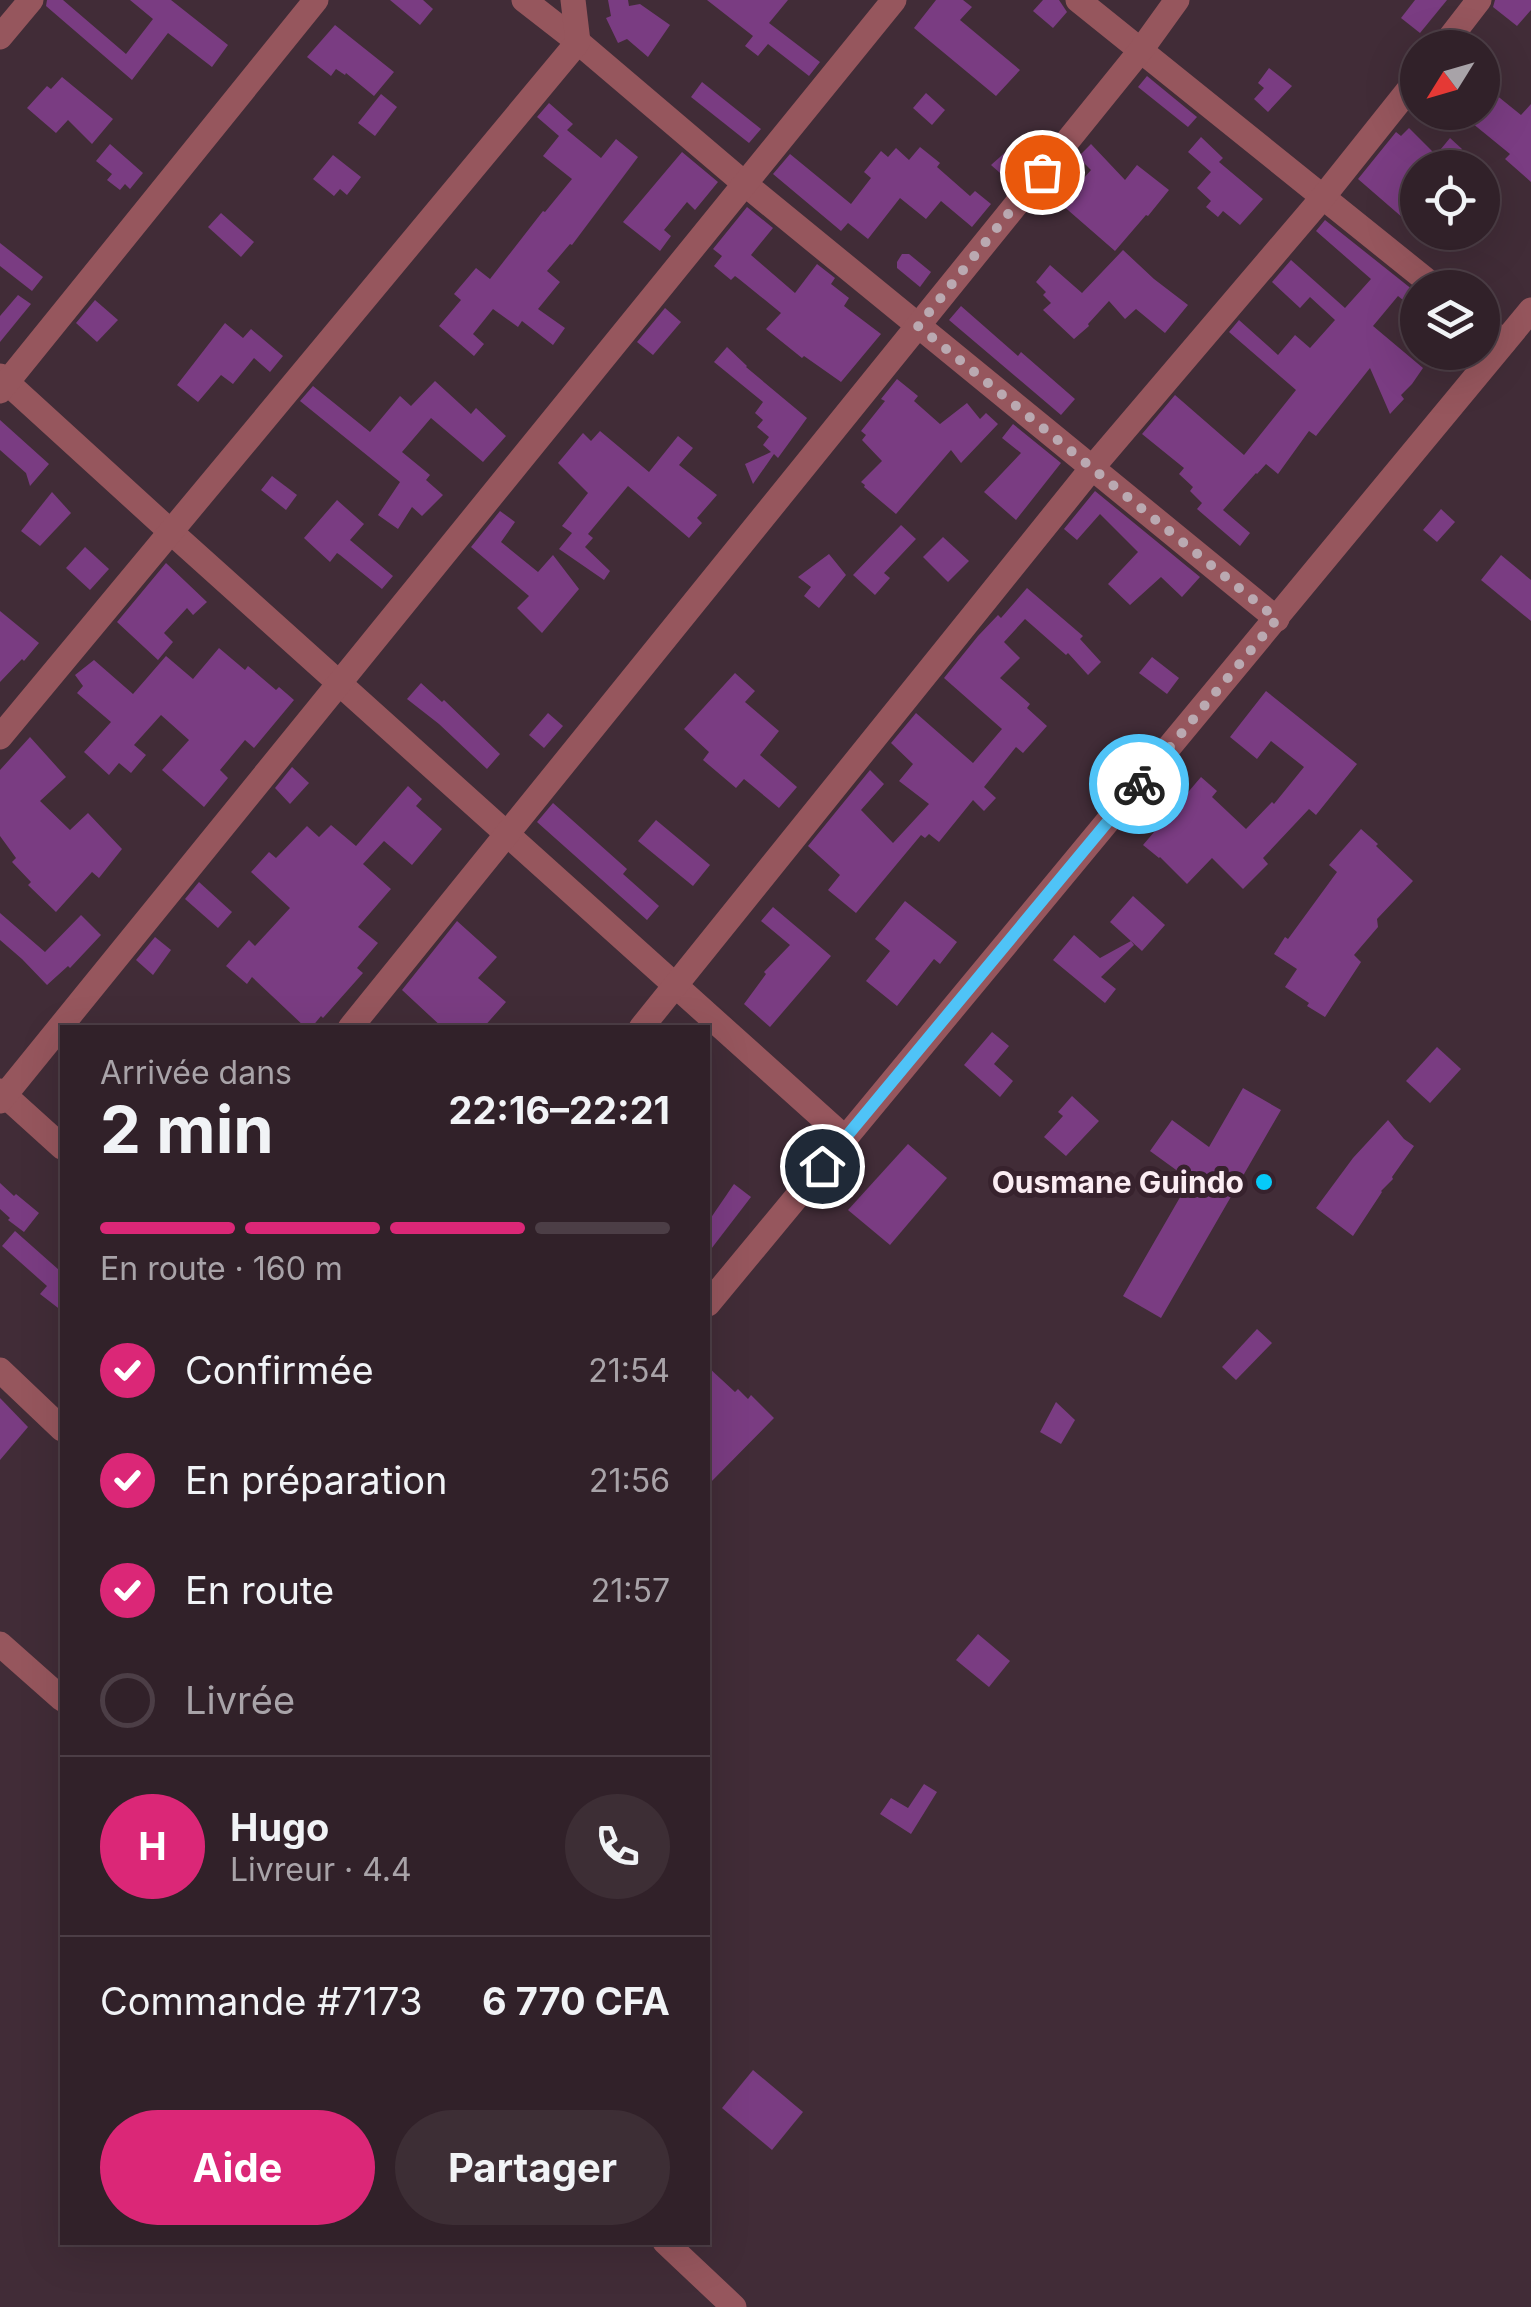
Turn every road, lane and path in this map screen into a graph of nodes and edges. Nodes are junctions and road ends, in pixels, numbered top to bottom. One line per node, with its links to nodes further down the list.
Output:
1 (31, 0): 10 (street)
2 (316, 0): 21 (street)
3 (524, 0): 11 (street)
4 (573, 0): 11 (street)
5 (894, 0): 14 (street)
6 (1078, 0): 12 (street)
7 (1178, 0): 12 (street)
8 (1479, 0): 9 (street)
9 (1456, 30)
10 (0, 37)
11 (578, 42): 14 (street); 23 (street)
12 (1141, 50): 15 (street); 18 (street)
13 (1400, 101): 15 (street)
14 (745, 184): 18 (street); 25 (street)
15 (1323, 197): 16 (street); 22 (street)
16 (1414, 270)
17 (1531, 310): 20 (street)
18 (918, 326): 22 (street); 27 (street)
19 (1500, 339): 20 (street)
20 (1504, 342): 24 (street)
21 (2, 383): 23 (street)
22 (1092, 468): 24 (street); 28 (street)
23 (171, 532): 25 (street); 26 (street)
24 (1277, 619): 34 (street)
25 (340, 683): 27 (street); 29 (street)
26 (0, 737)
27 (507, 833): 28 (street); 31 (street)
28 (676, 986): 32 (street); 34 (street)
29 (60, 1025)
30 (60, 1025): 33 (street)
31 (352, 1025)
32 (644, 1025)
33 (2, 1096): 35 (street)
34 (845, 1138): 36 (street)
35 (60, 1145)
36 (710, 1302)
37 (0, 1370): 38 (street)
38 (60, 1427)
39 (0, 1644): 40 (street)
40 (60, 1697)
41 (668, 2245): 42 (street)
42 (734, 2307)

